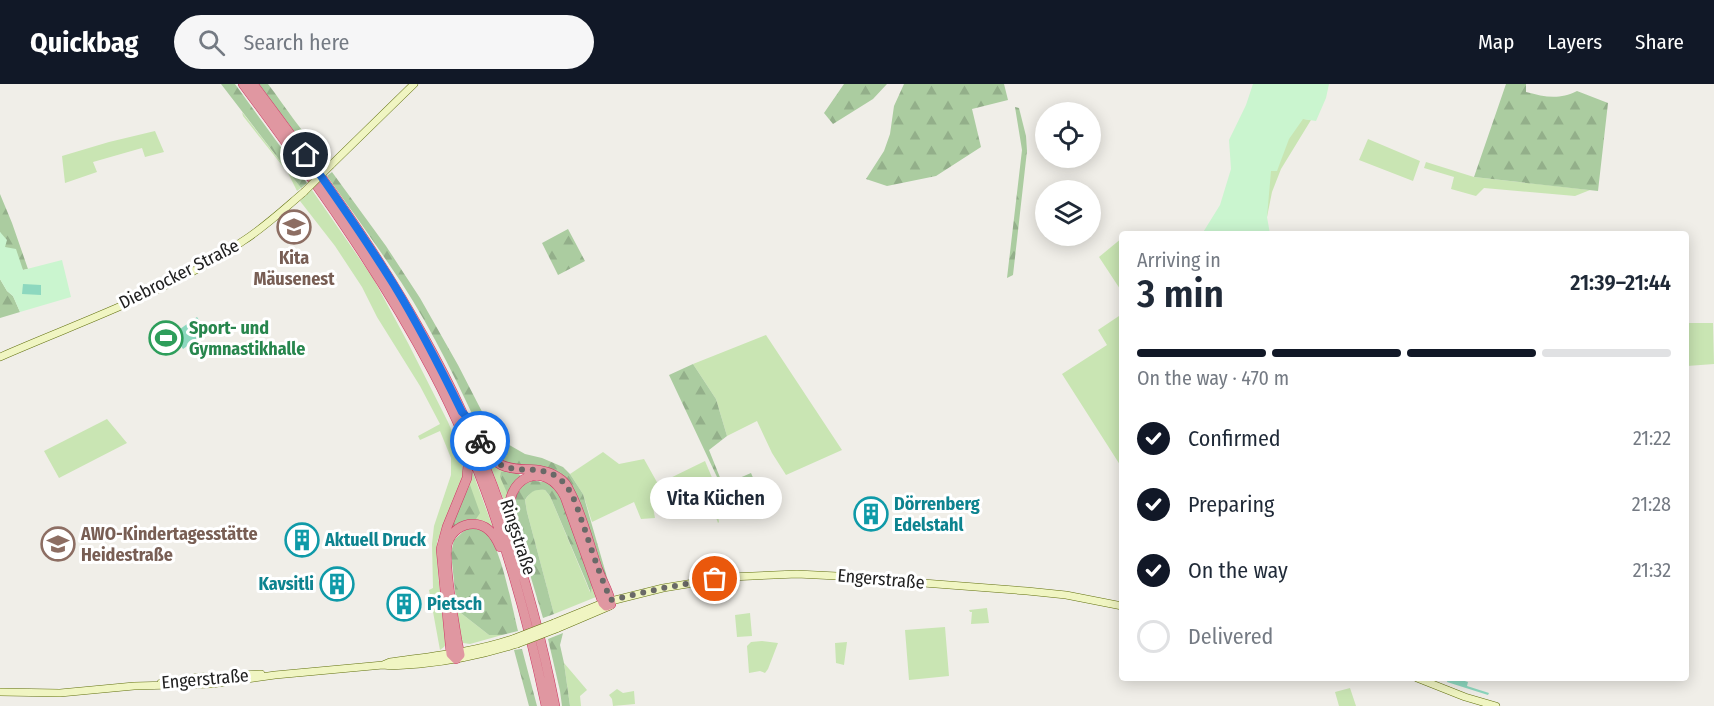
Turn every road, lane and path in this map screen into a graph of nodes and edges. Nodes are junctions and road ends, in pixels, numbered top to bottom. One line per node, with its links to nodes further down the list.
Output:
1 (243, 84): 5 (highway, Ringstraße)
2 (253, 84): 5 (highway, Ringstraße)
3 (414, 84): 4 (main road, Diebrocker Straße, bridge)
4 (0, 357)
5 (457, 411): 6 (highway, Ringstraße); 7 (highway, Ringstraße); 8 (highway); 10 (highway)
6 (512, 540): 8 (highway); 14 (highway, Ringstraße)
7 (519, 593): 10 (highway); 13 (highway, Ringstraße)
8 (608, 603): 9 (main road, Engerstraße); 10 (main road, Engerstraße, bridge)
9 (1119, 605)
10 (456, 655): 12 (main road, Engerstraße)
11 (1425, 681): 15 (main road)
12 (0, 692)
13 (546, 706)
14 (555, 706)
15 (1496, 706)

